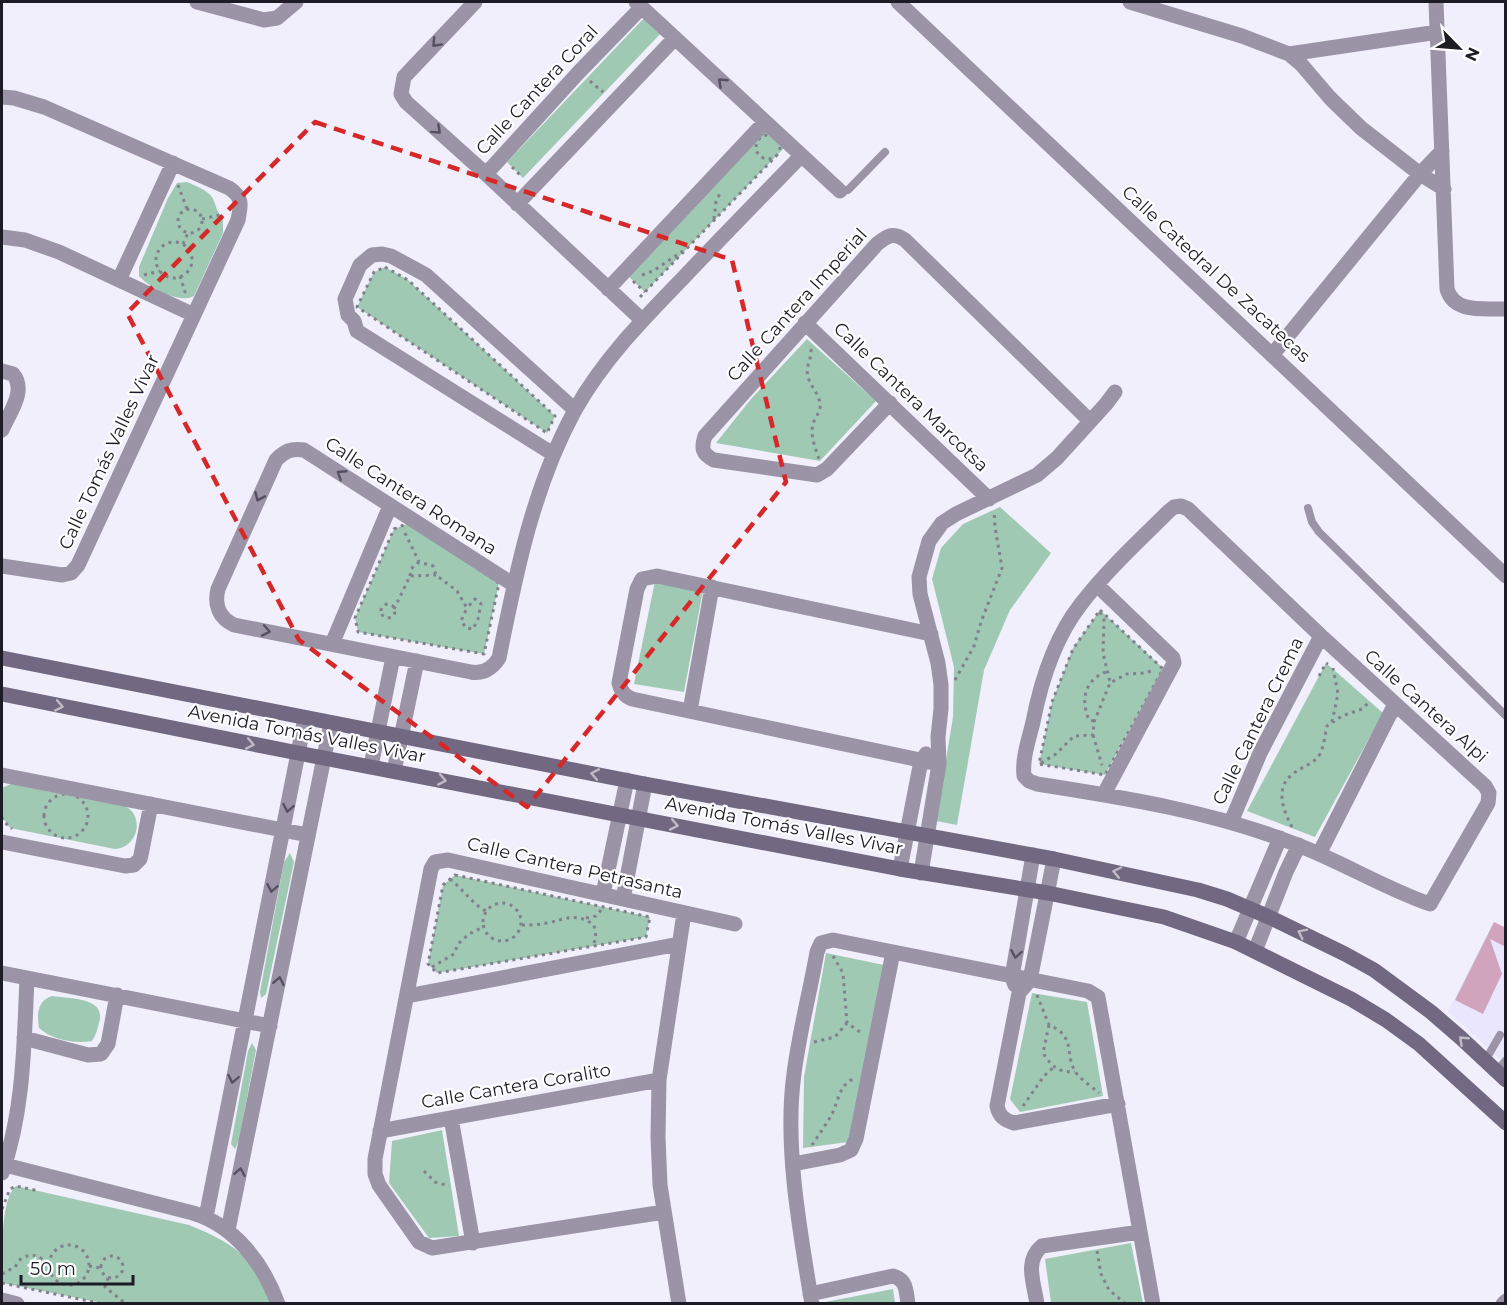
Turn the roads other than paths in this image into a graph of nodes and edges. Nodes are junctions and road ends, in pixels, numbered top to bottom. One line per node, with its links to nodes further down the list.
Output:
1 (197, 2): 2 (street)
2 (296, 2)
3 (475, 2): 17 (street, one-way to 17)
4 (898, 2): 29 (street, Calle Catedral De Zacatecas)
5 (1130, 2): 10 (street)
6 (1436, 2): 8 (street)
7 (639, 4): 9 (street); 17 (street, Calle Cantera Coral)
8 (1438, 32): 10 (street); 13 (street)
9 (675, 38): 12 (street, one-way to 9); 21 (street)
10 (1288, 54): 18 (street)
11 (2, 97): 16 (street, Calle Tomás Valles Vivar)
12 (765, 122): 15 (street); 24 (street)
13 (1442, 151): 18 (street); 19 (street)
14 (885, 152): 20 (lane)
15 (801, 156): 20 (street); 27 (street, Calle Cantera Romana)
16 (173, 163): 23 (street); 26 (street, Calle Tomás Valles Vivar)
17 (486, 174): 21 (street)
18 (1420, 174): 19 (street); 29 (street)
19 (1443, 189): 25 (street)
20 (840, 191)
21 (517, 204): 24 (street)
22 (2, 237): 23 (street)
23 (118, 280): 26 (street)
24 (608, 289): 27 (street)
25 (1506, 309)
26 (194, 315): 40 (street, Calle Tomás Valles Vivar)
27 (642, 320): 33 (street, Calle Cantera Romana)
28 (805, 323): 32 (street, Calle Cantera Marcotsa); 32 (street, Calle Cantera Imperial); 34 (street, Calle Cantera Imperial)
29 (1273, 354): 41 (street, Calle Catedral De Zacatecas)
30 (2, 371): 35 (street)
31 (1115, 392): 34 (street)
32 (890, 403): 37 (street, Calle Cantera Marcotsa)
33 (575, 410): 36 (street, Calle Cantera Romana); 36 (street)
34 (1090, 421): 37 (street)
35 (2, 429)
36 (553, 454): 42 (street, Calle Cantera Romana)
37 (992, 504): 45 (street)
38 (390, 506): 42 (street, Calle Cantera Romana); 47 (street); 47 (street, Calle Cantera Romana, one-way to 47)
39 (1308, 508): 56 (lane)
40 (2, 566)
41 (1506, 576)
42 (513, 585): 50 (street, Calle Cantera Romana)
43 (1097, 585): 46 (street, Calle Cantera Alpi); 71 (street); 71 (street, Calle Cantera Alpi)
44 (712, 587): 45 (street); 55 (street); 55 (street)
45 (931, 634): 61 (street)
46 (1321, 636): 52 (street, Calle Cantera Alpi); 77 (street, Calle Cantera Crema)
47 (332, 644): 48 (street, Calle Cantera Romana)
48 (393, 657): 50 (street, Calle Cantera Romana); 53 (street)
49 (2, 658): 57 (main road, Avenida Tomás Valles Vivar)
50 (417, 661): 54 (street)
51 (2, 694): 62 (main road, Avenida Tomás Valles Vivar, one-way to 62)
52 (1395, 704): 87 (street); 87 (street, Calle Cantera Alpi)
53 (384, 705): 54 (street); 59 (street)
54 (407, 710): 60 (street)
55 (690, 711): 64 (street)
56 (1506, 716)
57 (305, 718): 58 (main road, Avenida Tomás Valles Vivar); 62 (street)
58 (331, 723): 59 (main road, Avenida Tomás Valles Vivar); 63 (street)
59 (378, 732): 60 (main road, Avenida Tomás Valles Vivar); 66 (street)
60 (401, 736): 67 (street); 69 (main road, Avenida Tomás Valles Vivar, one-way to 60)
61 (938, 737): 64 (street); 65 (street)
62 (298, 753): 63 (main road, Avenida Tomás Valles Vivar); 78 (street, one-way to 78)
63 (324, 758): 66 (main road, Avenida Tomás Valles Vivar); 81 (street)
64 (921, 760): 65 (street); 73 (street)
65 (939, 764): 74 (street)
66 (371, 766): 67 (main road, Avenida Tomás Valles Vivar)
67 (394, 771): 75 (main road, Avenida Tomás Valles Vivar, one-way to 75)
68 (2, 775): 72 (street)
69 (627, 780): 70 (main road, Avenida Tomás Valles Vivar); 75 (street)
70 (645, 784): 76 (street); 80 (main road, Avenida Tomás Valles Vivar)
71 (1104, 794): 77 (street, Calle Cantera Alpi)
72 (151, 804): 78 (street); 84 (street)
73 (912, 805): 74 (street); 80 (street)
74 (932, 809): 82 (street)
75 (620, 815): 76 (main road, Avenida Tomás Valles Vivar); 83 (street)
76 (639, 818): 86 (street); 90 (main road, Avenida Tomás Valles Vivar, one-way to 90)
77 (1231, 822): 79 (street, Calle Cantera Alpi)
78 (284, 831): 81 (street); 114 (street, one-way to 114)
79 (1282, 832): 85 (street, Calle Cantera Alpi); 92 (street)
80 (907, 833): 82 (main road, Avenida Tomás Valles Vivar); 90 (street)
81 (308, 835): 115 (street, one-way to 81)
82 (927, 837): 88 (main road, Avenida Tomás Valles Vivar); 91 (street)
83 (614, 841): 86 (street); 97 (street)
84 (2, 842)
85 (1299, 845): 87 (street, Calle Cantera Alpi); 94 (street)
86 (633, 846): 96 (street)
87 (1319, 854)
88 (1033, 855): 89 (main road, Avenida Tomás Valles Vivar); 93 (street)
89 (1054, 859): 95 (street); 98 (main road, Avenida Tomás Valles Vivar, one-way to 89)
90 (900, 869): 91 (main road, Avenida Tomás Valles Vivar)
91 (921, 873): 93 (main road, Avenida Tomás Valles Vivar)
92 (1260, 884): 94 (street); 98 (street)
93 (1027, 889): 95 (main road, Avenida Tomás Valles Vivar); 101 (street)
94 (1279, 891): 100 (street)
95 (1048, 892): 103 (street); 104 (main road, Avenida Tomás Valles Vivar)
96 (623, 899): 97 (street, Calle Cantera Petrasanta); 99 (street, Calle Cantera Petrasanta)
97 (603, 901): 113 (street, Calle Cantera Petrasanta)
98 (1249, 909): 100 (main road, Avenida Tomás Valles Vivar); 104 (street)
99 (684, 913): 102 (street, Calle Cantera Petrasanta); 105 (street)
100 (1269, 917): 106 (street); 118 (main road, Avenida Tomás Valles Vivar, one-way to 100)
101 (1021, 923): 103 (street); 109 (street, one-way to 109)
102 (735, 924)
103 (1040, 927): 111 (street)
104 (1236, 942): 106 (main road, Avenida Tomás Valles Vivar)
105 (679, 944): 113 (street); 119 (street)
106 (1255, 951): 122 (main road, Avenida Tomás Valles Vivar)
107 (893, 952): 109 (street); 124 (street); 124 (street)
108 (2, 973): 110 (street)
109 (1012, 977): 111 (street)
110 (27, 978): 112 (street); 117 (street)
111 (1029, 990): 120 (street); 120 (street)
112 (117, 995): 114 (street); 117 (street)
113 (407, 996): 123 (street, Calle Cantera Petrasanta)
114 (245, 1021): 115 (street); 127 (street, one-way to 127)
115 (270, 1026): 128 (street, one-way to 115)
116 (1500, 1035): 118 (lane)
117 (24, 1038): 125 (street)
118 (1498, 1068)
119 (659, 1080): 121 (street, Calle Cantera Coralito); 126 (street)
120 (1118, 1104): 129 (street)
121 (451, 1118): 123 (street, Calle Cantera Coralito); 130 (street)
122 (1506, 1123)
123 (380, 1131): 130 (street, Calle Cantera Petrasanta)
124 (793, 1164): 131 (street)
125 (3, 1170): 127 (street)
126 (664, 1212): 130 (street, Calle Cantera Petrasanta); 135 (street)
127 (206, 1217): 128 (street)
128 (228, 1230): 134 (street)
129 (1140, 1232): 137 (street); 138 (street)
130 (473, 1243)
131 (811, 1299): 136 (street)
132 (2, 1300): 133 (street)
133 (17, 1304)
134 (278, 1304)
135 (679, 1304)
136 (908, 1304)
137 (1037, 1304)
138 (1153, 1304)

